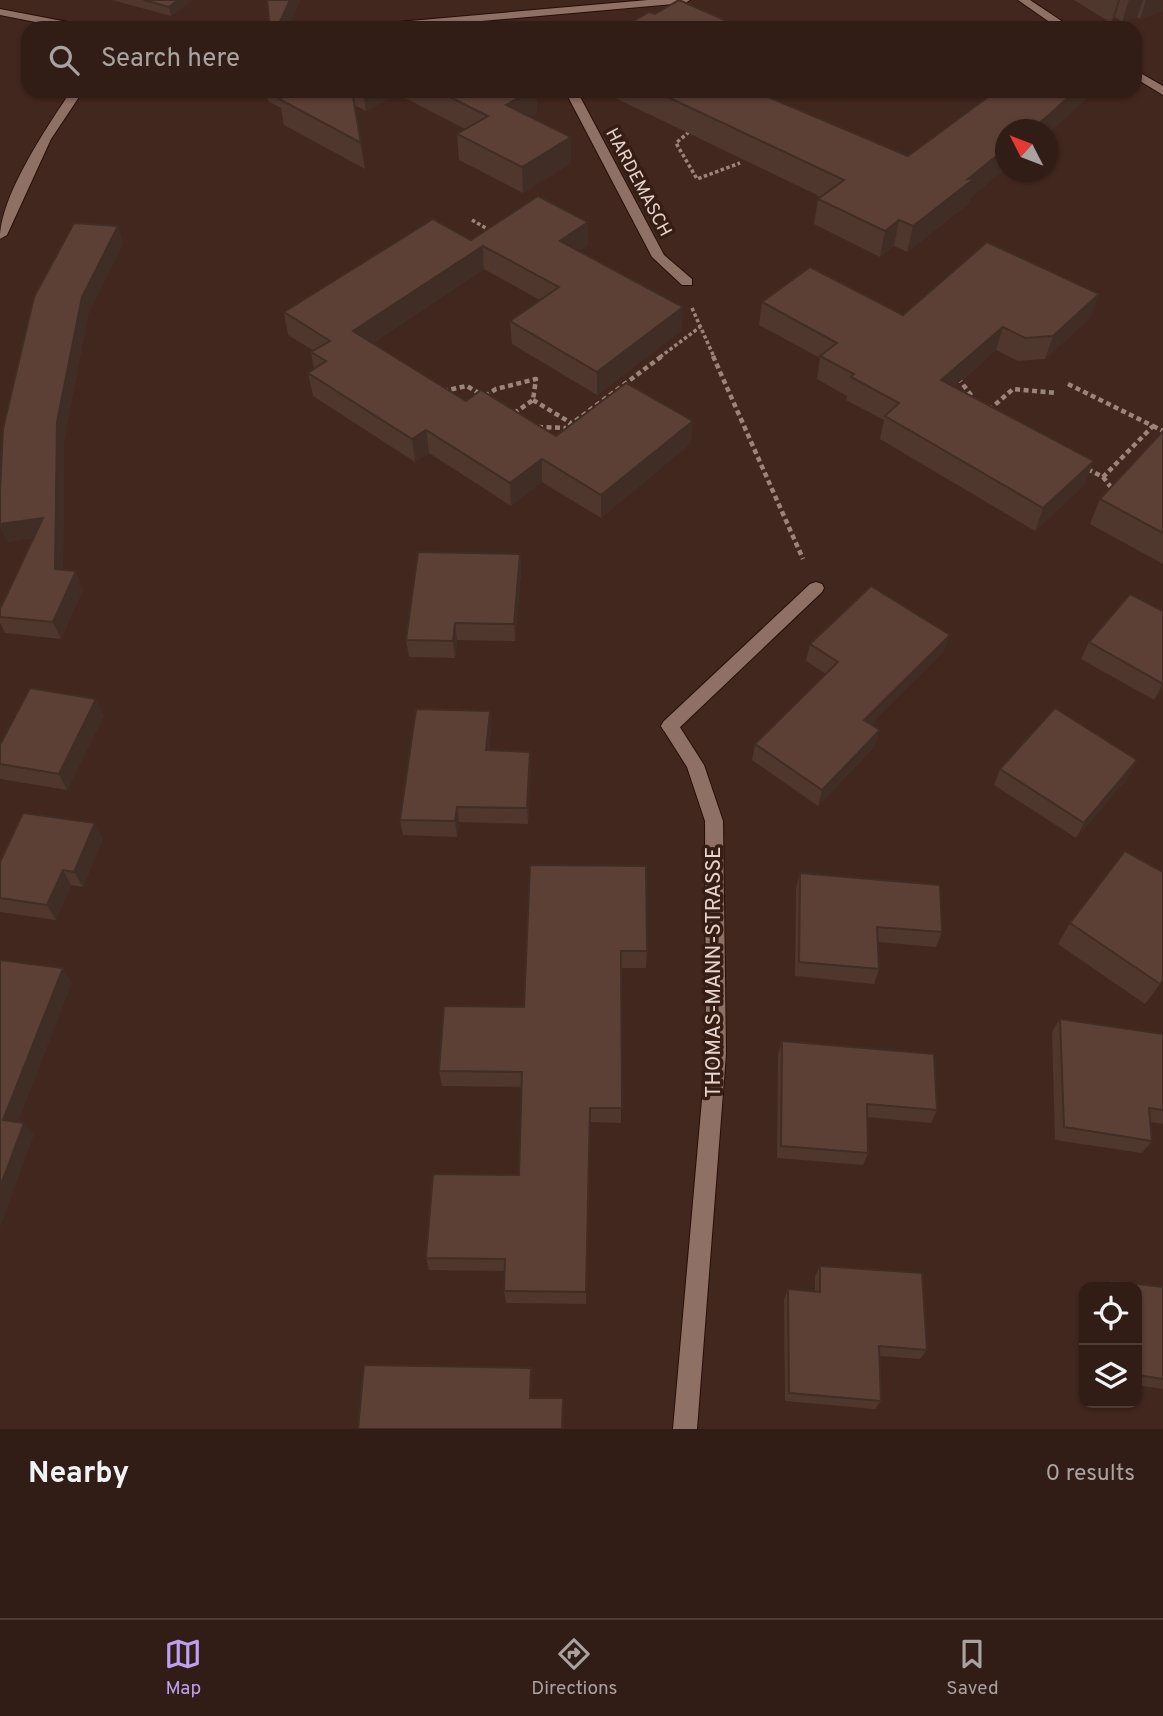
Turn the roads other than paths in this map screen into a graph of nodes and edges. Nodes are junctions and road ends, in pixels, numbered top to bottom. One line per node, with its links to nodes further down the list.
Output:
1 (685, 0): 4 (street)
2 (1023, 0): 8 (street)
3 (0, 12): 5 (street)
4 (531, 15): 6 (street); 7 (street)
5 (47, 21)
6 (454, 21)
7 (534, 21)
8 (1055, 21)
9 (1142, 78): 10 (street)
10 (1163, 91)
11 (73, 98): 13 (street)
12 (575, 98): 14 (street, HARDEMASCH)
13 (0, 235)
14 (683, 280)
15 (816, 588): 16 (street, THOMAS-MANN-STRASSE)
16 (685, 1429)

